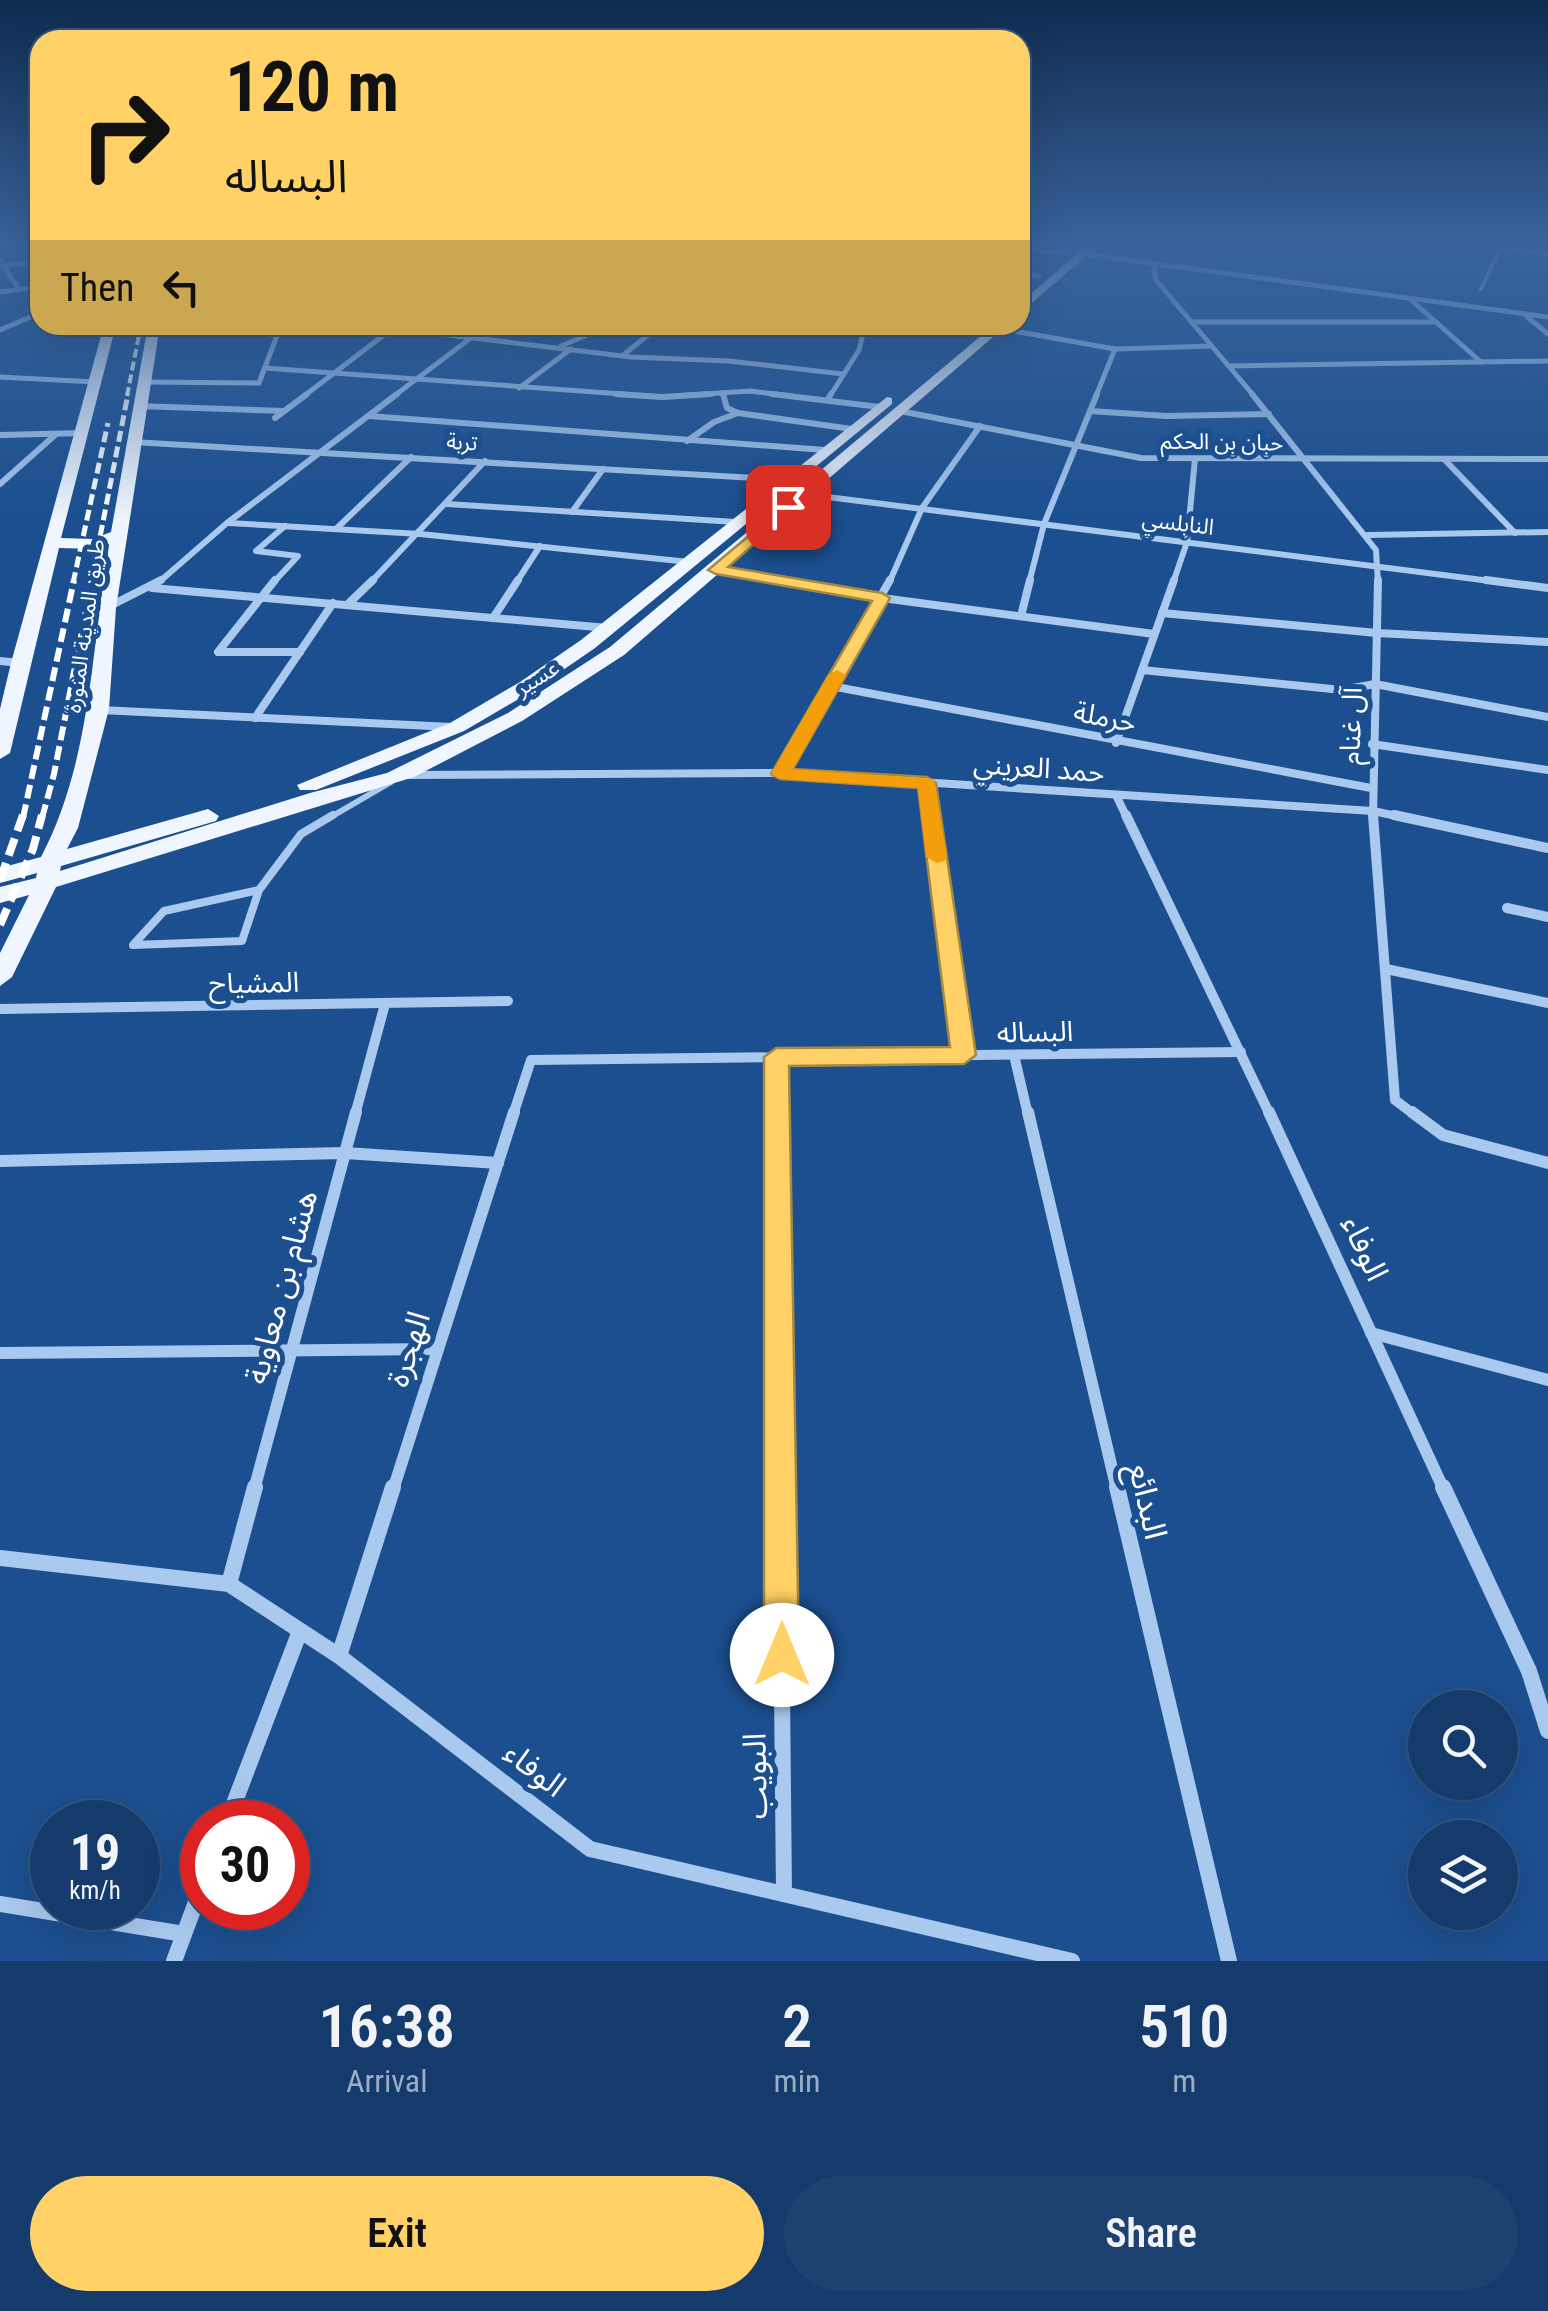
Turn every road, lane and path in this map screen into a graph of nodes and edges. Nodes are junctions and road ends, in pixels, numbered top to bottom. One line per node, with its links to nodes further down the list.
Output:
1 (107, 339): 28 (main road, طريق المدينة المنورة)
2 (152, 339): 29 (main road, طريق المدينة المنورة)
3 (276, 339): 23 (street)
4 (380, 339): 24 (street)
5 (469, 339): 27 (street)
6 (499, 339): 16 (street)
7 (578, 339): 16 (street)
8 (644, 339): 19 (street)
9 (862, 339): 25 (street)
10 (976, 339): 34 (main road, عسير)
11 (979, 339): 36 (main road, عسير)
12 (1062, 339): 17 (street)
13 (1205, 339): 15 (street, آل غنام)
14 (1455, 339): 21 (street)
15 (1211, 346): 17 (street); 22 (street, آل غنام)
16 (558, 347): 18 (street)
17 (1115, 348): 37 (street)
18 (572, 349): 19 (street); 30 (street)
19 (622, 356): 25 (street)
20 (1548, 361): 21 (street)
21 (1482, 362): 22 (street)
22 (1229, 366): 39 (street, آل غنام)
23 (265, 368): 24 (street); 29 (street)
24 (334, 373): 27 (street); 35 (street)
25 (843, 374): 32 (street)
26 (0, 377): 28 (street)
27 (415, 380): 30 (street); 40 (street)
28 (96, 382): 44 (main road, طريق المدينة المنورة)
29 (144, 382): 33 (main road, طريق المدينة المنورة)
30 (519, 388): 31 (street)
31 (723, 392): 32 (street); 38 (street)
32 (828, 399): 34 (street)
33 (138, 406): 35 (street); 48 (main road, طريق المدينة المنورة)
34 (880, 407): 43 (main road, عسير)
35 (285, 411): 41 (street)
36 (900, 411): 42 (street, حبان بن الحكم); 61 (main road, عسير)
37 (1090, 411): 39 (street); 49 (street)
38 (738, 413): 43 (street); 47 (street)
39 (1269, 414): 55 (street, آل غنام)
40 (368, 416): 47 (street); 51 (street)
41 (275, 418)
42 (980, 426): 49 (street, حبان بن الحكم); 63 (street)
43 (852, 429): 50 (main road, عسير)
44 (83, 433): 45 (street); 76 (main road, طريق المدينة المنورة)
45 (55, 434): 46 (street); 60 (street)
46 (0, 436)
47 (688, 441): 50 (street)
48 (133, 442): 51 (street, تربة); 72 (main road, طريق المدينة المنورة)
49 (1076, 444): 53 (street, حبان بن الحكم); 67 (street)
50 (825, 450): 59 (main road, عسير)
51 (321, 452): 52 (street, تربة); 65 (street)
52 (410, 457): 57 (street, تربة); 69 (street)
53 (1195, 459): 55 (street, حبان بن الحكم); 75 (street)
54 (1548, 459): 56 (street, حبان بن الحكم)
55 (1308, 460): 56 (street, حبان بن الحكم); 74 (street, آل غنام)
56 (1444, 460): 70 (street)
57 (485, 461): 58 (street, تربة); 62 (street)
58 (604, 468): 59 (street, تربة); 64 (street)
59 (788, 480): 66 (main road, عسير)
60 (0, 484)
61 (804, 494): 63 (street, النابلسي); 80 (main road, عسير)
62 (446, 504): 64 (street); 73 (street)
63 (922, 508): 67 (street, النابلسي); 84 (street)
64 (572, 512): 66 (street)
65 (227, 522): 68 (street); 81 (street)
66 (736, 522): 78 (main road, عسير)
67 (1044, 524): 75 (street, النابلسي); 89 (street)
68 (286, 526): 69 (street); 83 (street)
69 (336, 529): 73 (street)
70 (1515, 532): 71 (street); 74 (street)
71 (1548, 532)
72 (120, 534): 76 (main road); 87 (main road, طريق المدينة المنورة)
73 (420, 534): 77 (street); 86 (street)
74 (1368, 535): 79 (street, آل غنام)
75 (1187, 542): 79 (street, النابلسي); 88 (street)
76 (54, 543): 97 (main road, طريق المدينة المنورة)
77 (540, 546): 78 (street); 90 (street)
78 (689, 562): 91 (main road, عسير)
79 (1379, 566): 82 (street, النابلسي); 92 (street, آل غنام)
80 (716, 570): 84 (street); 111 (main road, عسير)
81 (152, 588): 83 (street); 87 (street)
82 (1548, 588)
83 (260, 596): 85 (street); 95 (street)
84 (882, 598): 89 (street); 100 (street)
85 (333, 603): 86 (street); 95 (street)
86 (347, 605): 90 (street)
87 (106, 608): 102 (main road, طريق المدينة المنورة)
88 (1162, 613): 92 (street); 93 (street)
89 (1021, 616): 93 (street)
90 (493, 618): 91 (street)
91 (608, 628): 105 (main road, عسير)
92 (1377, 633): 94 (street); 99 (street, آل غنام)
93 (1154, 634): 98 (street)
94 (1548, 642)
95 (300, 652): 104 (street)
96 (0, 661): 97 (street)
97 (20, 663): 101 (main road, طريق المدينة المنورة)
98 (1142, 670): 99 (street); 106 (street)
99 (1374, 684): 103 (street); 107 (street, آل غنام)
100 (831, 686): 106 (street, حرملة); 110 (street)
101 (6, 703): 108 (main road, طريق المدينة المنورة)
102 (99, 710): 104 (street); 117 (main road, طريق المدينة المنورة)
103 (1548, 716)
104 (255, 718): 105 (street)
105 (457, 727): 117 (main road, عسير)
106 (1116, 742): 113 (street, حرملة)
107 (1372, 744): 109 (street); 113 (street, آل غنام)
108 (0, 753)
109 (1548, 770)
110 (780, 774): 111 (street, حمد العريني); 112 (street, حمد العريني)
111 (403, 775): 119 (main road, عسير); 120 (lane)
112 (927, 783): 114 (street, حمد العريني); 131 (street)
113 (1371, 788): 115 (street, آل غنام)
114 (1116, 795): 115 (street, حمد العريني); 130 (street, الوفاء)
115 (1373, 811): 116 (street, حمد العريني); 124 (street, آل غنام)
116 (1548, 848)
117 (50, 861): 118 (main road, عسير); 119 (main road, طريق المدينة المنورة)
118 (0, 876)
119 (47, 883): 121 (main road, عسير); 125 (main road, طريق المدينة المنورة)
120 (260, 890): 120 (lane)
121 (0, 895)
122 (1508, 908): 123 (street)
123 (1548, 916)
124 (1386, 970): 127 (street); 138 (street, آل غنام)
125 (0, 977)
126 (508, 1001): 128 (street, المشياح)
127 (1548, 1002)
128 (385, 1004): 129 (street, المشياح); 135 (street, هشام بن معاوية)
129 (0, 1009)
130 (1240, 1052): 132 (street, البساله); 139 (street, الوفاء)
131 (964, 1055): 132 (street, البساله); 133 (street, البساله)
132 (1014, 1055): 156 (street, البدائع)
133 (776, 1057): 134 (street, البساله); 150 (street, البويب)
134 (531, 1060): 137 (street, الهجرة)
135 (345, 1153): 136 (street); 137 (street); 141 (street, هشام بن معاوية)
136 (0, 1161)
137 (498, 1162): 140 (street, الهجرة)
138 (1548, 1163)
139 (1371, 1332): 143 (street); 148 (street, الوفاء)
140 (437, 1349): 141 (street); 147 (street, الهجرة)
141 (292, 1351): 142 (street); 145 (street, هشام بن معاوية)
142 (0, 1354)
143 (1548, 1380)
144 (0, 1558): 145 (street, الوفاء)
145 (230, 1584): 146 (street, الوفاء)
146 (300, 1631): 147 (street, الوفاء); 149 (street)
147 (339, 1656): 150 (street, الوفاء)
148 (1548, 1730)
149 (235, 1800)
150 (784, 1894): 155 (street, الوفاء)
151 (0, 1904): 153 (street)
152 (186, 1930): 153 (street)
153 (184, 1934): 154 (street)
154 (174, 1961)
155 (1072, 1961)
156 (1229, 1961)

